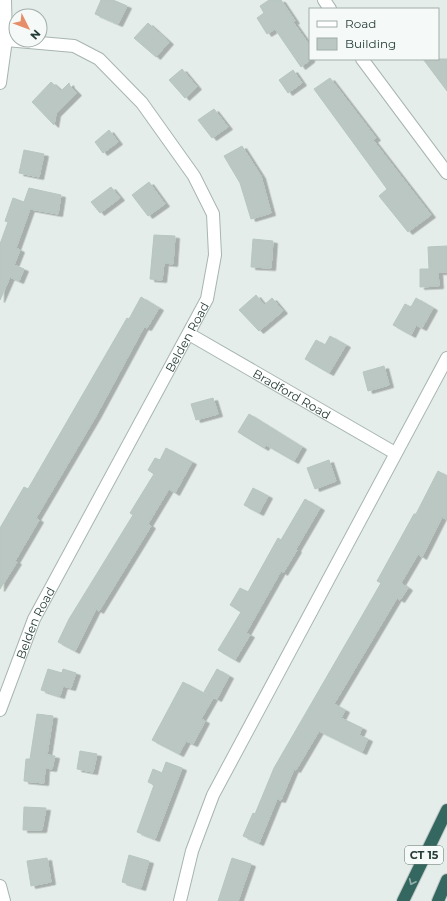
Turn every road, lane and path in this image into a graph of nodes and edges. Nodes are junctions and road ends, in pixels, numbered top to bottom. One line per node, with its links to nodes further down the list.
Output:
1 (5, 0): 2 (street)
2 (6, 40): 4 (street); 6 (street, Belden Road)
3 (363, 60): 5 (street)
4 (0, 83)
5 (447, 173)
6 (189, 334): 8 (street, Bradford Road); 9 (street, Belden Road)
7 (447, 358): 8 (street)
8 (395, 453): 14 (street)
9 (0, 710)
10 (447, 810): 15 (highway, CT 15, one-way to 15)
11 (447, 880): 16 (highway, CT 15)
12 (0, 886): 13 (street)
13 (4, 901)
14 (180, 901)
15 (403, 901)
16 (438, 901)

